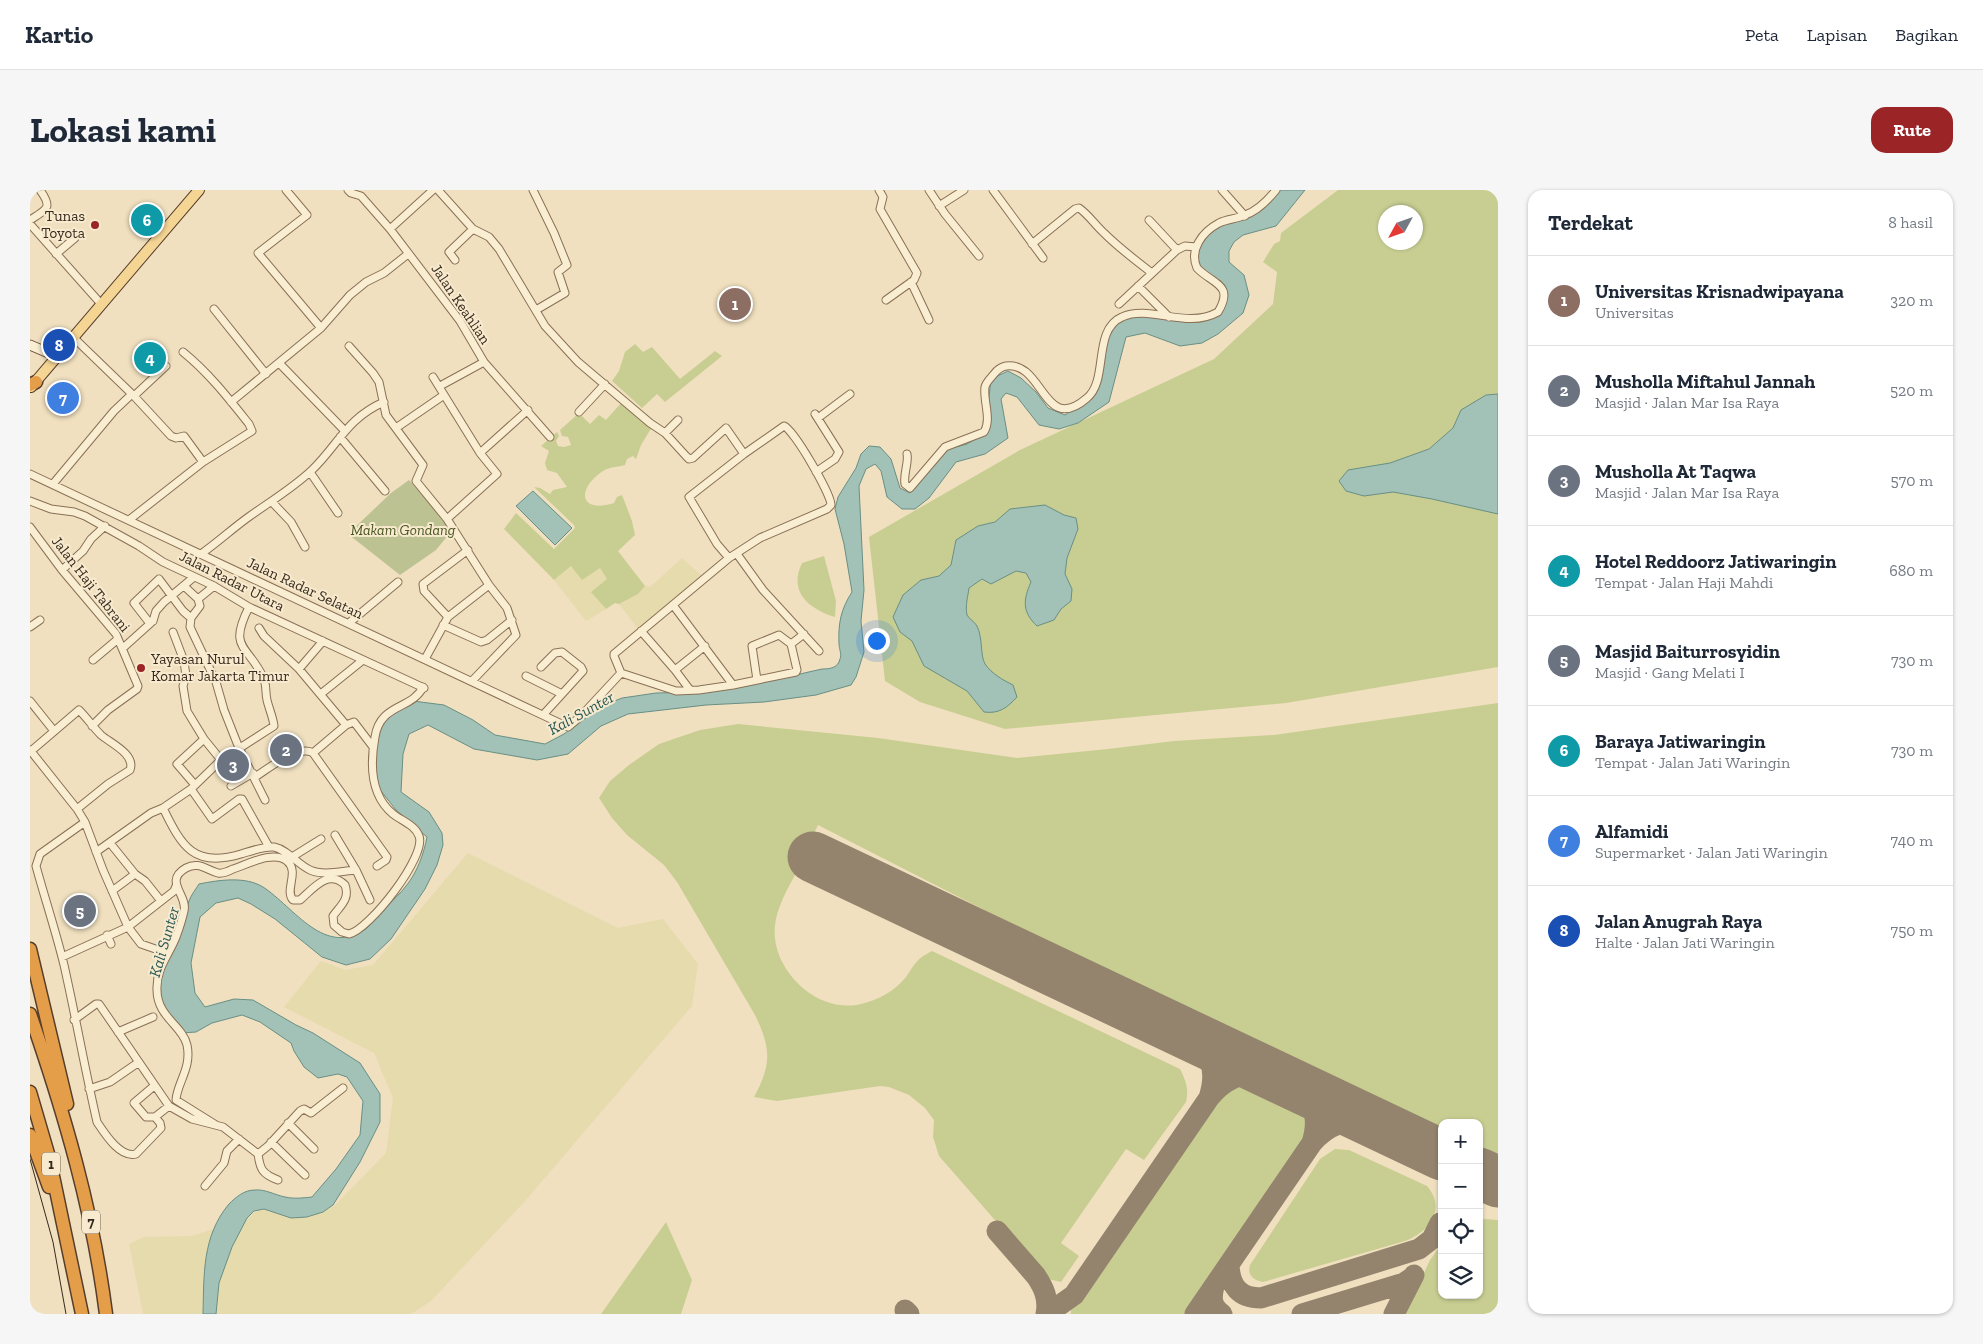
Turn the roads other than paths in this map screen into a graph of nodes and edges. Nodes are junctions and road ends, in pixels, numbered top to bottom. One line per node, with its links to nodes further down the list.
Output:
1 (40, 190): 16 (street)
2 (199, 190): 35 (main road)
3 (286, 190): 40 (street)
4 (348, 190): 20 (street, Jalan Keahlian)
5 (433, 190): 20 (street)
6 (438, 190): 19 (street)
7 (533, 190): 37 (street)
8 (879, 190): 31 (street)
9 (929, 190): 14 (street)
10 (964, 190): 14 (street)
11 (993, 190): 22 (street)
12 (1222, 190): 15 (street)
13 (1276, 190): 15 (street)
14 (939, 206): 27 (street)
15 (1245, 216): 23 (street)
16 (30, 220)
17 (1149, 220): 24 (street)
18 (30, 224): 25 (street)
19 (473, 229): 29 (street); 37 (street)
20 (390, 230): 26 (street, Jalan Keahlian)
21 (75, 238): 25 (street)
22 (1032, 244): 28 (street); 30 (street)
23 (1196, 247): 24 (street); 38 (street)
24 (1177, 250): 30 (street)
25 (56, 254): 35 (street)
26 (408, 254): 40 (street); 46 (street, Jalan Keahlian)
27 (979, 256)
28 (1042, 258)
29 (455, 260)
30 (1152, 273): 32 (street)
31 (911, 282): 33 (street); 39 (street)
32 (1138, 286): 34 (street); 38 (street)
33 (886, 300)
34 (1119, 304)
35 (102, 305): 41 (main road)
36 (214, 309): 49 (street)
37 (536, 310): 51 (street)
38 (1169, 317): 69 (street)
39 (929, 320)
40 (321, 328): 47 (street)
41 (74, 338): 45 (main road); 55 (street)
42 (30, 345): 45 (street)
43 (349, 346): 58 (street)
44 (183, 352): 57 (street)
45 (58, 357): 52 (main road)
46 (484, 362): 53 (street); 59 (street, Jalan Keahlian)
47 (280, 364): 49 (street); 63 (street)
48 (166, 366): 55 (street)
49 (266, 374): 57 (street)
50 (433, 377): 53 (street)
51 (605, 384): 60 (street); 64 (street)
52 (32, 385)
53 (440, 386): 56 (street)
54 (850, 394): 72 (street)
55 (133, 395): 70 (street); 74 (street)
56 (444, 395): 62 (street); 67 (street)
57 (231, 402): 70 (street)
58 (384, 402): 62 (street); 63 (street)
59 (528, 410): 66 (street, Jalan Keahlian); 67 (street)
60 (579, 412)
61 (678, 420): 64 (street)
62 (396, 428): 79 (street)
63 (344, 430): 65 (street)
64 (665, 433): 68 (street)
65 (340, 437): 71 (street); 75 (street)
66 (550, 437)
67 (480, 453): 79 (street)
68 (744, 454): 72 (street); 87 (street)
69 (907, 454)
70 (203, 462): 80 (street)
71 (310, 472): 77 (street); 78 (street)
72 (816, 472): 86 (street)
73 (30, 474): 74 (street, Jalan Radar Selatan)
74 (53, 484): 80 (street, Jalan Radar Selatan)
75 (385, 491)
76 (30, 501): 81 (street, Jalan Radar Utara)
77 (272, 502): 83 (street); 85 (street)
78 (338, 513)
79 (447, 519): 84 (street)
80 (128, 520): 85 (street, Jalan Radar Selatan)
81 (106, 526): 88 (street); 89 (street, Jalan Radar Utara)
82 (30, 527): 88 (street, Jalan Haji Tabrani)
83 (305, 547)
84 (468, 550): 91 (street); 98 (street)
85 (201, 554): 103 (street, Jalan Radar Selatan)
86 (737, 554): 87 (street); 109 (street)
87 (729, 558): 96 (street)
88 (62, 570): 110 (street, Jalan Haji Tabrani)
89 (194, 577): 92 (street); 93 (street, Jalan Radar Utara)
90 (398, 582): 103 (street)
91 (489, 585): 98 (street); 101 (street)
92 (184, 586): 94 (street); 95 (street)
93 (214, 586): 95 (street); 97 (street, Jalan Radar Utara)
94 (172, 596): 99 (street); 102 (street); 102 (street)
95 (198, 599): 99 (street)
96 (672, 605): 107 (street); 113 (street)
97 (249, 607): 111 (street, Jalan Radar Utara); 137 (street)
98 (448, 617): 104 (street)
99 (191, 618): 137 (street)
100 (40, 620): 105 (street)
101 (512, 620): 104 (street); 125 (street)
102 (153, 621): 114 (street)
103 (349, 623): 116 (street, Jalan Radar Selatan)
104 (443, 625): 116 (street)
105 (30, 627)
106 (259, 628): 120 (street)
107 (641, 631): 121 (street); 122 (street)
108 (173, 632): 135 (street)
109 (804, 634): 112 (street); 115 (street)
110 (118, 639): 114 (street, Jalan Haji Tabrani); 117 (street)
111 (323, 641): 118 (street, Jalan Radar Utara); 120 (street)
112 (791, 644): 124 (street); 124 (street)
113 (705, 646): 121 (street); 126 (street)
114 (123, 648): 133 (street, Jalan Haji Tabrani)
115 (819, 652)
116 (425, 659): 125 (street, Jalan Radar Selatan)
117 (92, 660)
118 (363, 660): 128 (street); 136 (street, Jalan Radar Utara)
119 (541, 667): 129 (street)
120 (299, 669): 128 (street)
121 (674, 670): 127 (street)
122 (621, 673): 127 (street); 131 (street, Jalan Radar Selatan)
123 (526, 676): 129 (street)
124 (757, 680): 126 (street)
125 (472, 681): 131 (street, Jalan Radar Selatan)
126 (733, 686): 127 (street)
127 (690, 690)
128 (322, 693): 132 (street)
129 (562, 694): 131 (street)
130 (30, 701): 134 (street)
131 (544, 715)
132 (346, 725): 136 (street); 139 (street)
133 (92, 726): 134 (street); 146 (street)
134 (54, 731): 138 (street)
135 (204, 739): 140 (street); 143 (street)
136 (374, 747): 157 (street)
137 (239, 748): 140 (street); 141 (street)
138 (30, 751): 146 (street)
139 (313, 754): 141 (street); 154 (street)
140 (221, 760): 143 (street)
141 (254, 775): 142 (street); 144 (street)
142 (231, 786)
143 (193, 787): 145 (street); 151 (street)
144 (265, 800)
145 (162, 808): 150 (street); 151 (street)
146 (77, 809): 147 (street)
147 (85, 822): 152 (street); 166 (street)
148 (335, 835): 155 (street)
149 (320, 838): 153 (street)
150 (110, 843): 152 (street); 156 (street)
151 (269, 846): 153 (street)
152 (96, 852): 158 (street)
153 (292, 856): 155 (street)
154 (377, 866)
155 (356, 870): 159 (street)
156 (135, 874): 158 (street); 160 (street)
157 (176, 886): 160 (street); 165 (street)
158 (112, 891): 161 (street)
159 (370, 900)
160 (161, 901): 161 (street)
161 (128, 927): 162 (street); 165 (street)
162 (107, 935): 163 (street); 166 (street)
163 (111, 944)
164 (30, 949): 184 (highway)
165 (167, 953): 179 (street)
166 (62, 957): 169 (street)
167 (30, 1014): 184 (highway, 7)
168 (153, 1017): 170 (street)
169 (74, 1020): 170 (street); 174 (street)
170 (118, 1032): 171 (street)
171 (139, 1062): 172 (street); 174 (street)
172 (154, 1086): 176 (street); 177 (street)
173 (343, 1088): 178 (street)
174 (89, 1089): 177 (street)
175 (30, 1092): 189 (highway, 1)
176 (169, 1106): 177 (street); 179 (street)
177 (155, 1117)
178 (288, 1123): 182 (street); 183 (street)
179 (216, 1125): 181 (street)
180 (30, 1135): 189 (highway)
181 (239, 1139): 185 (street); 188 (street)
182 (271, 1142): 185 (street); 186 (street)
183 (314, 1149)
184 (74, 1150): 191 (highway, 7)
185 (258, 1154): 187 (street)
186 (305, 1175)
187 (278, 1180)
188 (205, 1186)
189 (66, 1237): 190 (highway, 7)
190 (82, 1314)
191 (106, 1314)

